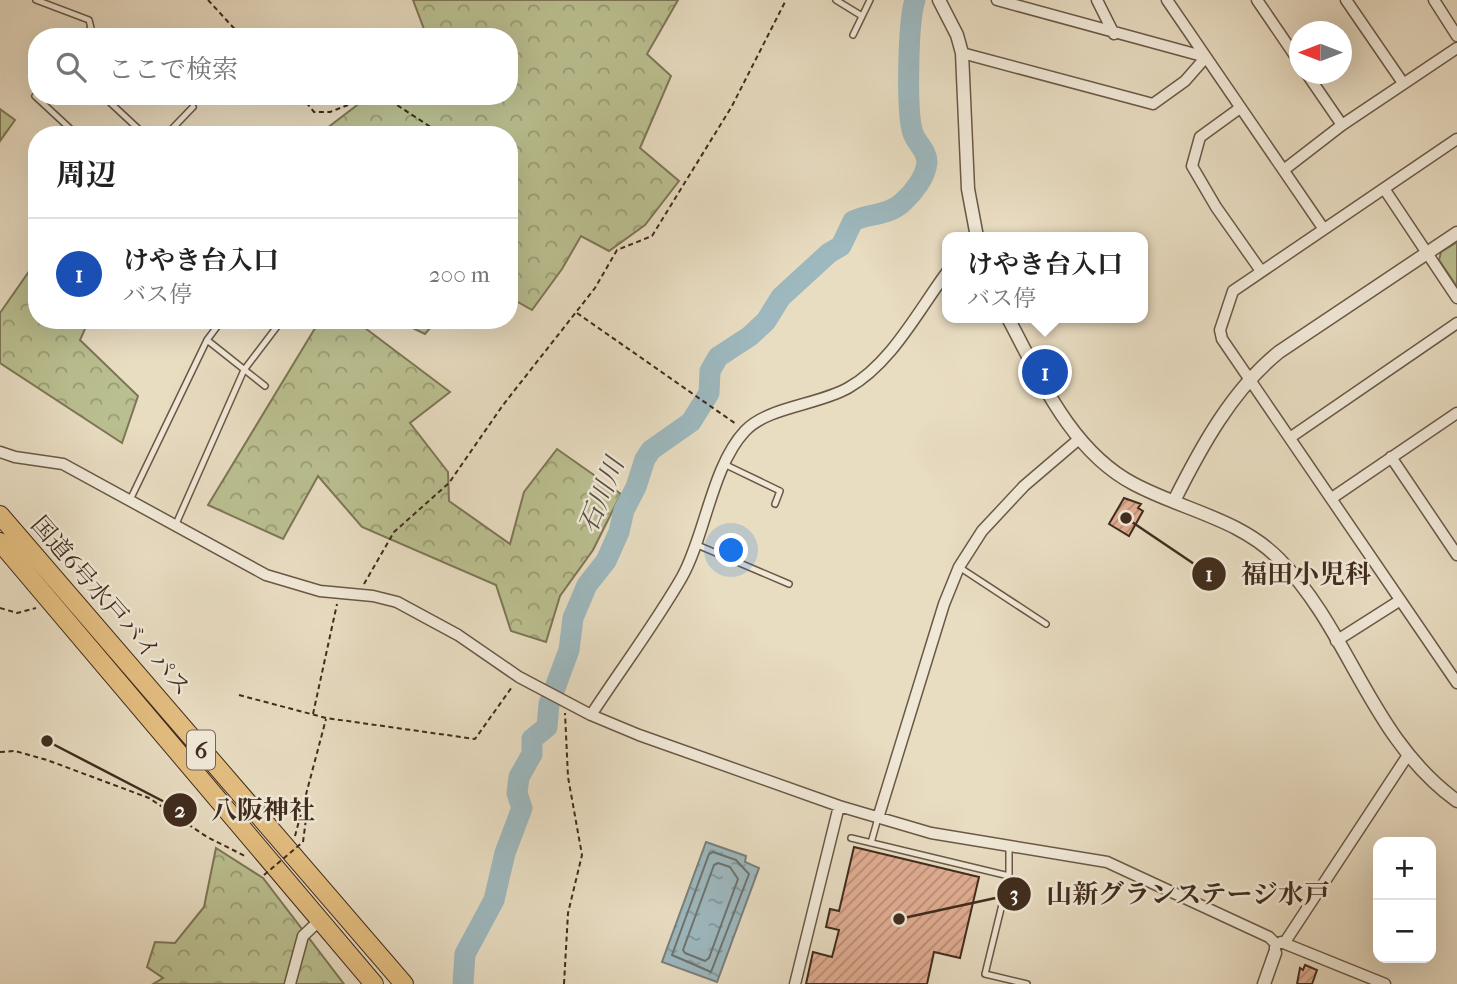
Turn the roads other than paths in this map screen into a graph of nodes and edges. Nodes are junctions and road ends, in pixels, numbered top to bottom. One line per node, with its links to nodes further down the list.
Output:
1 (36, 0): 12 (lane)
2 (835, 0): 11 (lane)
3 (870, 0): 11 (lane)
4 (939, 0): 18 (street)
5 (998, 0): 13 (street)
6 (1097, 0): 13 (street)
7 (1167, 0): 19 (street)
8 (1257, 0): 16 (street)
9 (1346, 0): 20 (street)
10 (1434, 0): 15 (street)
11 (862, 16): 14 (lane)
12 (90, 28)
13 (1114, 34): 19 (street)
14 (853, 35)
15 (1457, 36)
16 (1289, 47)
17 (1457, 48): 20 (street)
18 (962, 53): 19 (street); 34 (street)
19 (1206, 57): 25 (street)
20 (1404, 83): 26 (street)
21 (1314, 84): 26 (street)
22 (45, 105): 27 (lane)
23 (113, 105): 28 (lane)
24 (193, 107): 29 (lane)
25 (1240, 108): 31 (street); 37 (street)
26 (1342, 125): 31 (street)
27 (67, 126)
28 (135, 126)
29 (175, 126)
30 (1457, 139): 32 (street)
31 (1285, 169): 33 (street)
32 (1385, 190): 33 (street); 36 (street)
33 (1323, 228): 37 (street)
34 (976, 232)
35 (1457, 233): 36 (street)
36 (1426, 254): 39 (street); 46 (street)
37 (1261, 271): 46 (street)
38 (942, 279): 53 (street)
39 (1457, 298)
40 (1011, 323): 50 (street)
41 (1457, 323): 49 (street)
42 (215, 329): 44 (lane)
43 (275, 329): 45 (lane)
44 (207, 340): 45 (lane); 55 (lane)
45 (244, 370): 47 (lane); 59 (lane)
46 (1249, 379): 49 (street); 56 (street)
47 (265, 386)
48 (1455, 419): 52 (street)
49 (1291, 438): 54 (street)
50 (1079, 439): 56 (street); 63 (street)
51 (0, 452): 55 (street)
52 (1391, 457): 54 (street); 62 (street)
53 (726, 465): 57 (lane); 61 (street)
54 (1332, 498): 65 (street)
55 (130, 500): 59 (street)
56 (1174, 501): 67 (street)
57 (775, 504)
58 (0, 515): 82 (highway, 国道6号水戸バイパス / 6)
59 (176, 524): 69 (street)
60 (0, 542): 78 (highway, 国道6号水戸バイパス / 6)
61 (695, 544): 64 (lane); 69 (street)
62 (1457, 555)
63 (959, 567): 66 (lane); 73 (street)
64 (789, 584)
65 (1399, 601): 67 (street); 68 (street)
66 (1046, 624)
67 (1336, 641): 70 (street)
68 (1457, 683)
69 (592, 715): 72 (street)
70 (1408, 755): 71 (street); 79 (street)
71 (1457, 801)
72 (839, 806): 73 (street); 83 (street)
73 (877, 818): 75 (lane); 76 (street)
74 (851, 838): 75 (lane)
75 (871, 843): 77 (lane)
76 (1009, 846): 77 (lane); 79 (street)
77 (1009, 876): 84 (lane)
78 (321, 919): 80 (street); 81 (highway, 国道6号水戸バイパス / 6)
79 (1278, 946): 85 (street); 86 (street)
80 (290, 984)
81 (374, 984)
82 (404, 984)
83 (795, 984)
84 (1027, 984)
85 (1264, 984)
86 (1385, 984)

